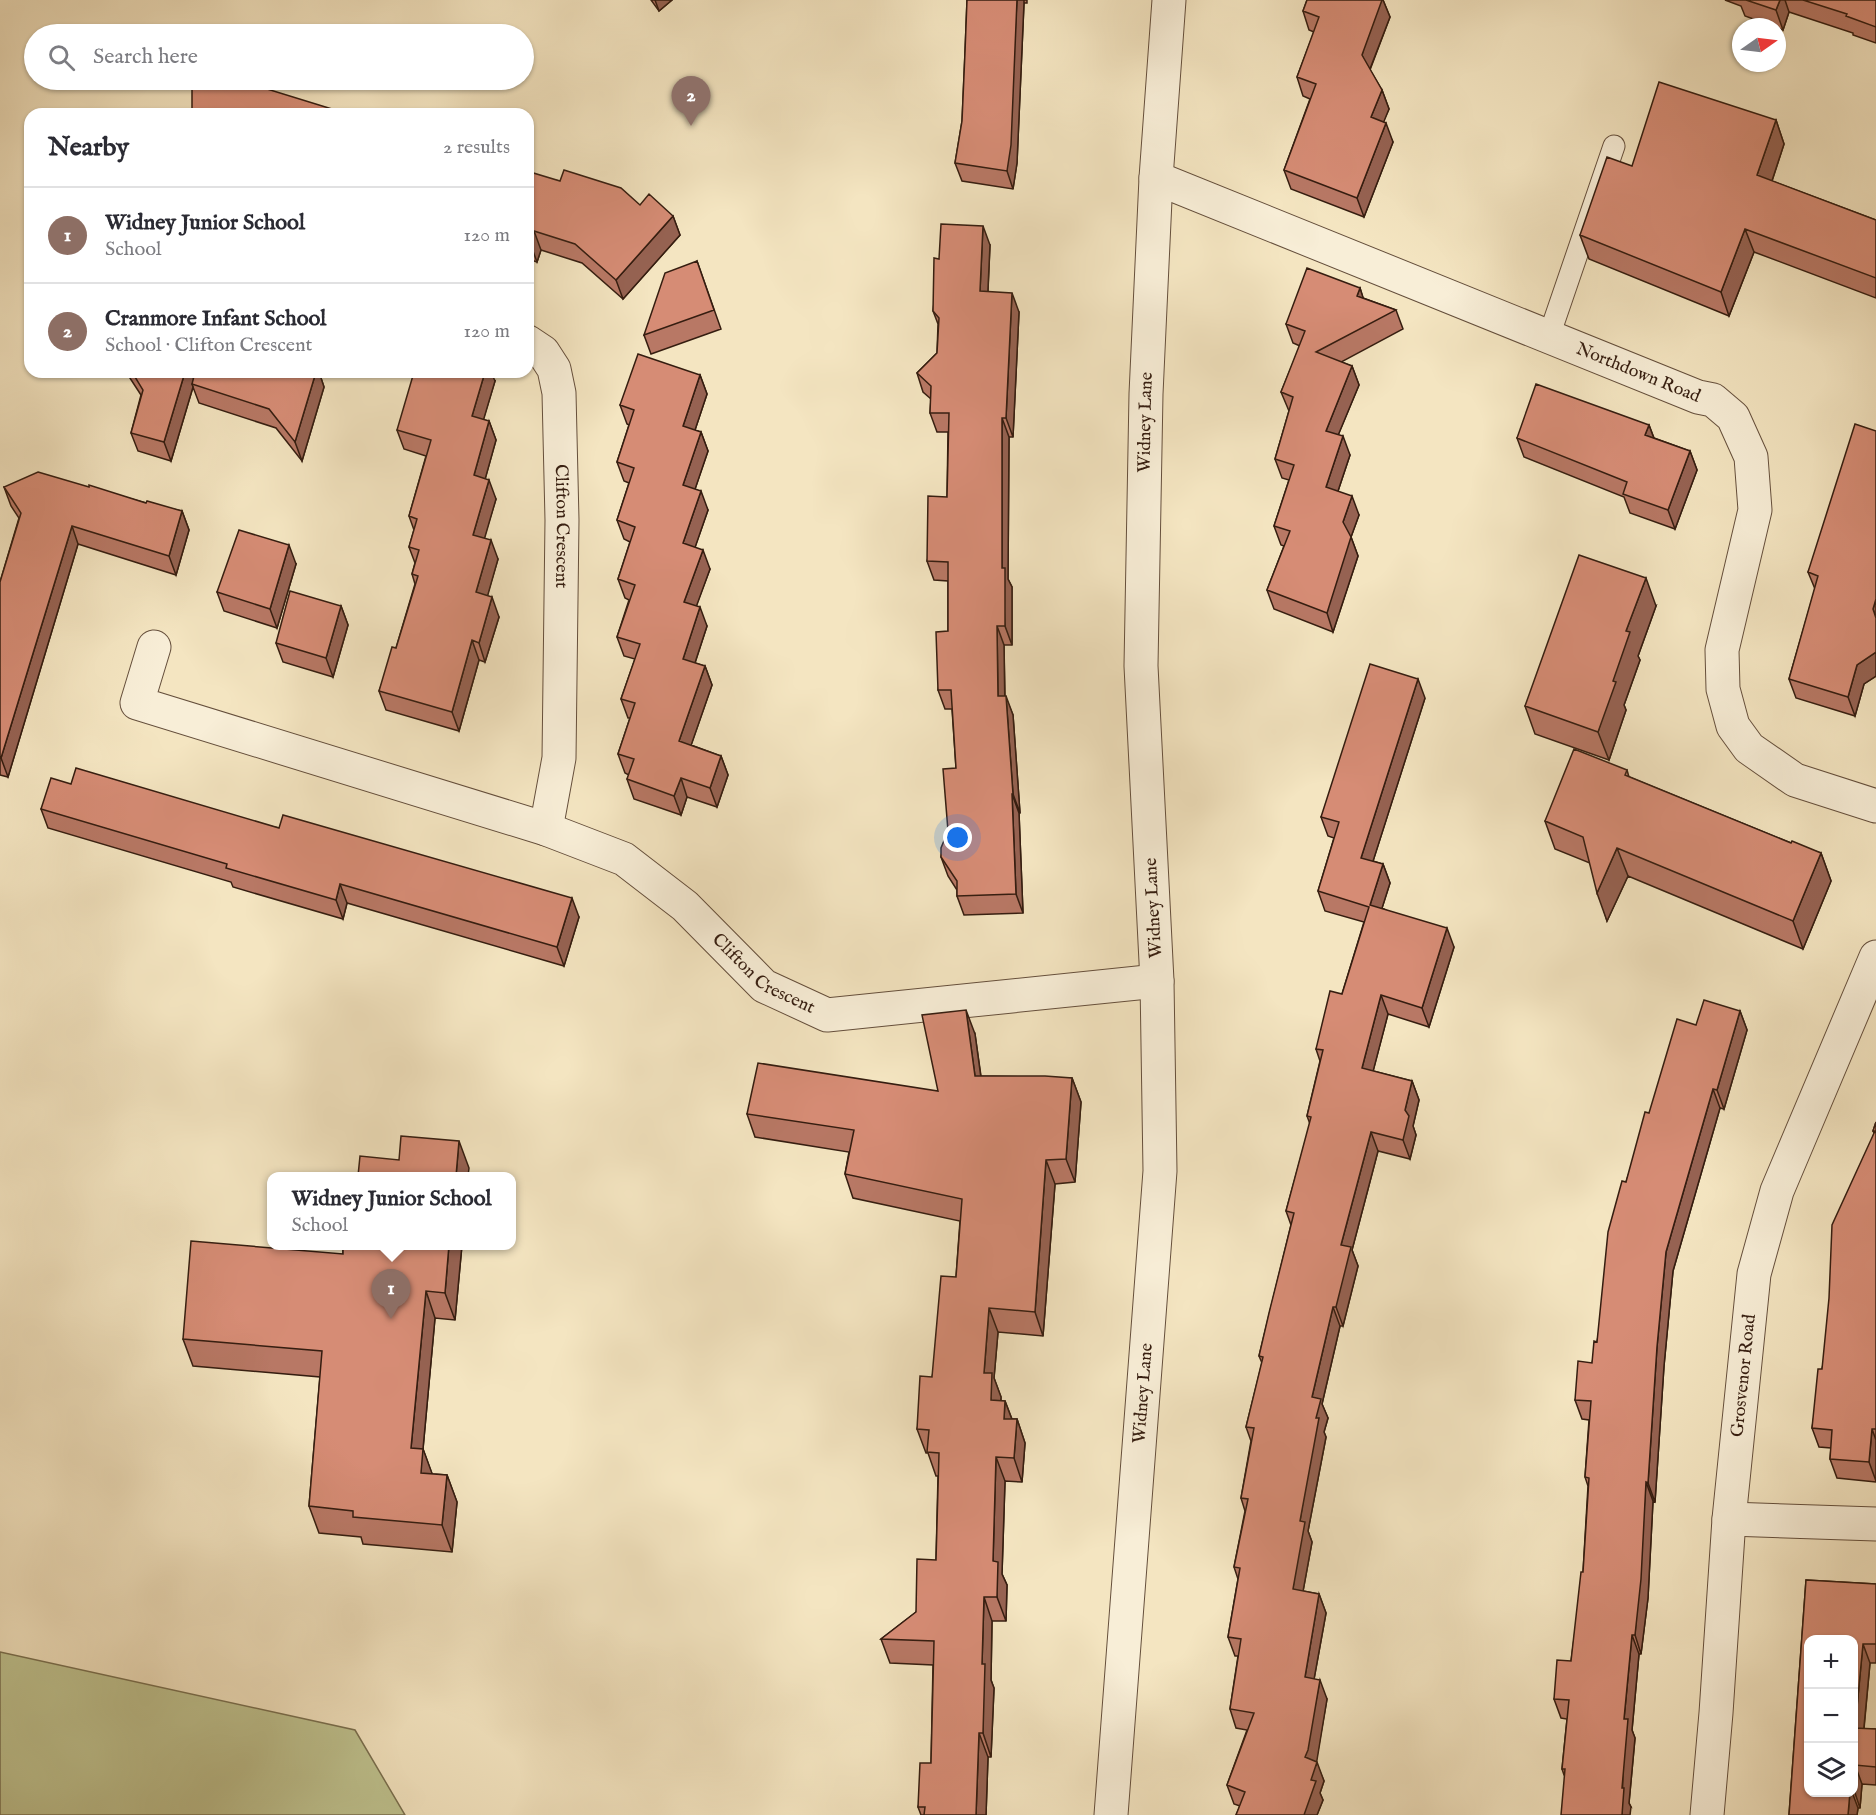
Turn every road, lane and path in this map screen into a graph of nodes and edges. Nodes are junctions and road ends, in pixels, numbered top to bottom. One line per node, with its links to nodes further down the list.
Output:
1 (1169, 0): 3 (street, Widney Lane)
2 (1614, 146): 4 (lane)
3 (1156, 178): 4 (street, Northdown Road); 10 (street, Widney Lane)
4 (1549, 336): 7 (street, Northdown Road)
5 (534, 346): 8 (street, Clifton Crescent)
6 (154, 647): 8 (street, Clifton Crescent)
7 (1876, 806)
8 (546, 829): 10 (street, Clifton Crescent)
9 (1876, 957): 11 (street, Grosvenor Road)
10 (1157, 981): 13 (street, Widney Lane)
11 (1729, 1519): 12 (street); 14 (street, Grosvenor Road)
12 (1876, 1524)
13 (1111, 1815)
14 (1707, 1815)

